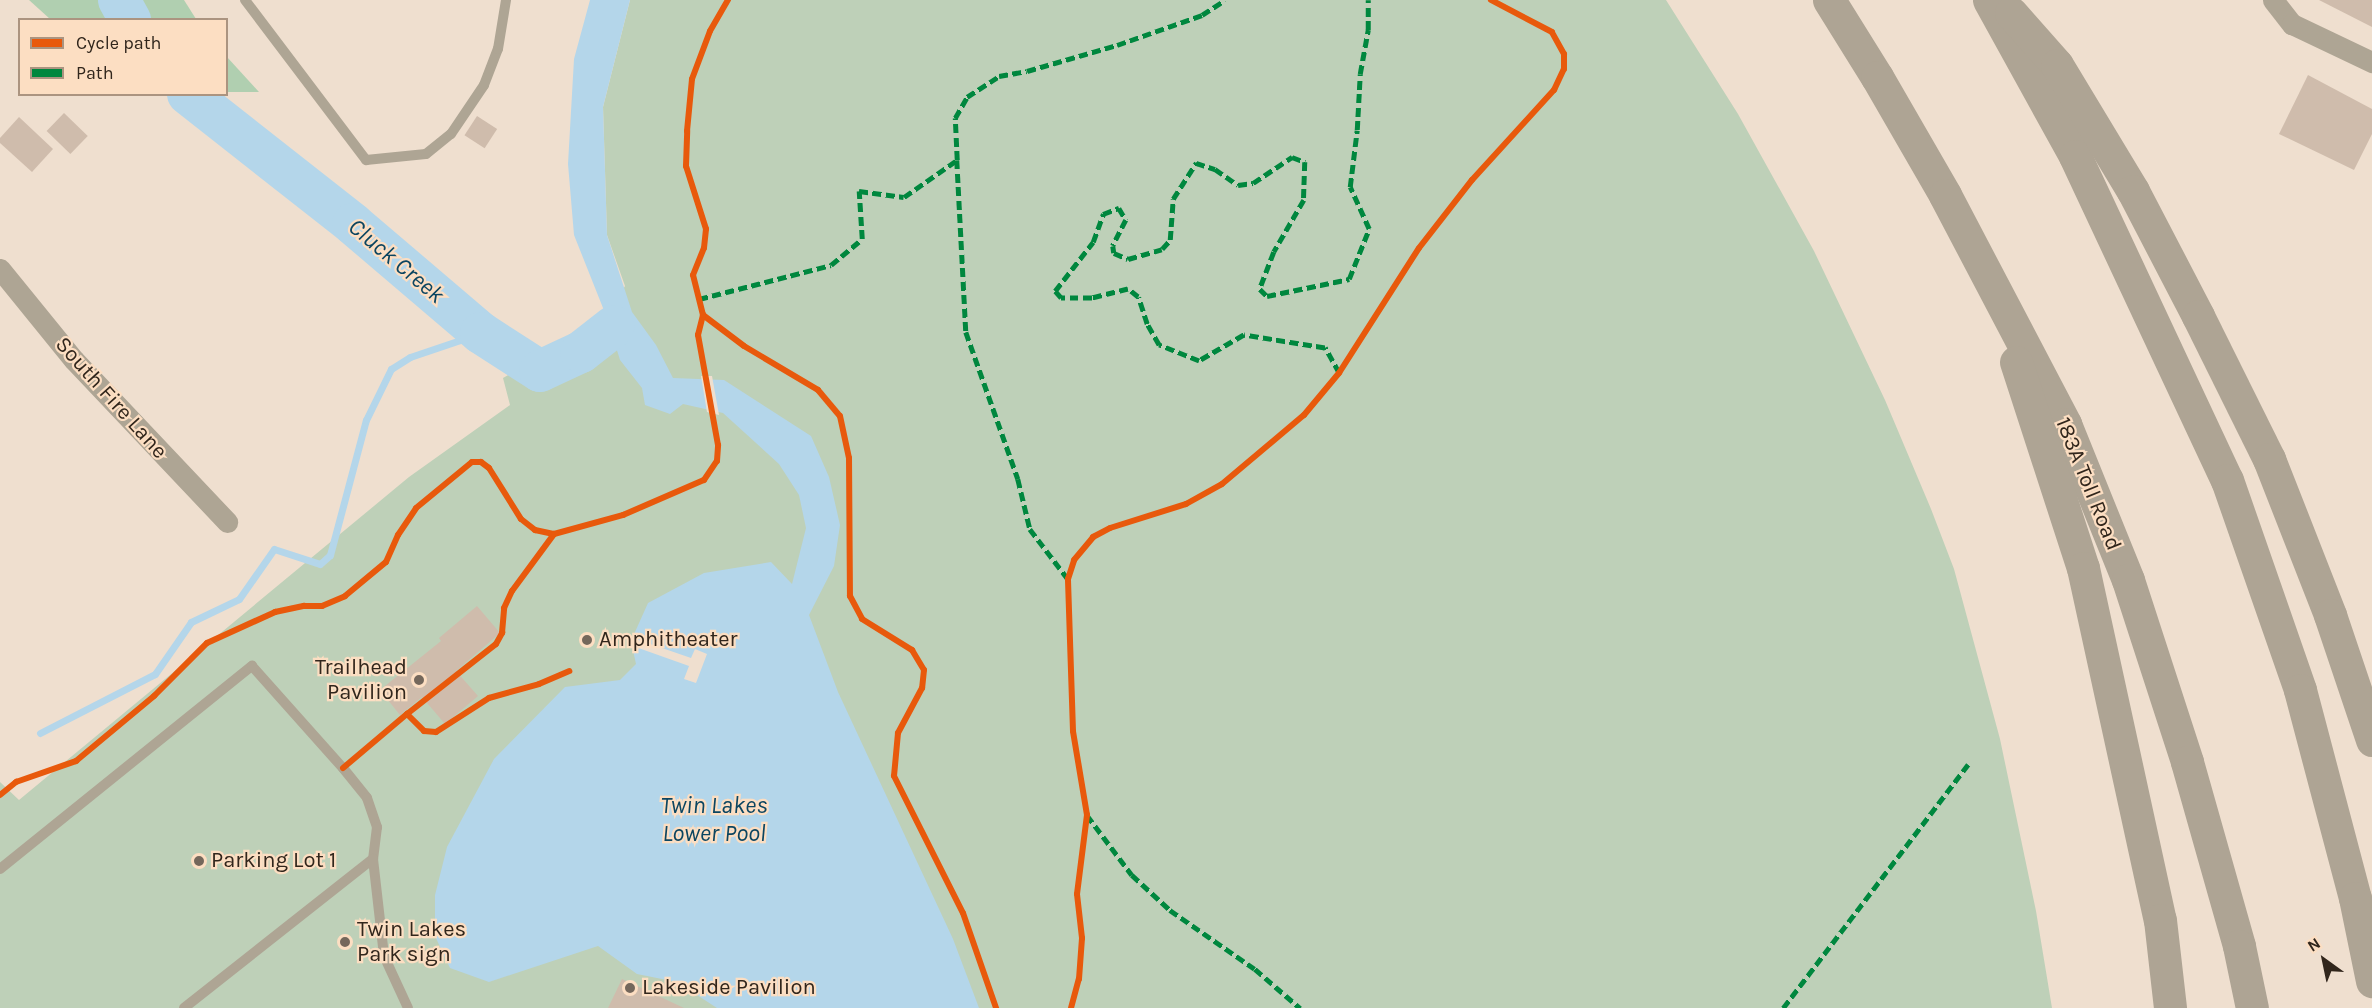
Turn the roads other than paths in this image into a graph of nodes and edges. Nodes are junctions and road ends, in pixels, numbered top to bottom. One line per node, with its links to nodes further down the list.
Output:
1 (245, 0): 2 (lane)
2 (506, 0)
3 (1829, 0): 9 (highway, 183A Toll Road)
4 (1989, 0): 14 (highway)
5 (2000, 0): 11 (highway)
6 (2273, 0): 7 (street)
7 (2372, 62)
8 (0, 269): 10 (street, South Fire Lane)
9 (1988, 271): 17 (highway); 18 (highway, 183A Toll Road)
10 (227, 522)
11 (2372, 740)
12 (373, 859): 13 (lane); 15 (lane); 16 (lane)
13 (0, 869)
14 (2372, 981)
15 (184, 1008)
16 (408, 1008)
17 (2170, 1008)
18 (2252, 1008)

